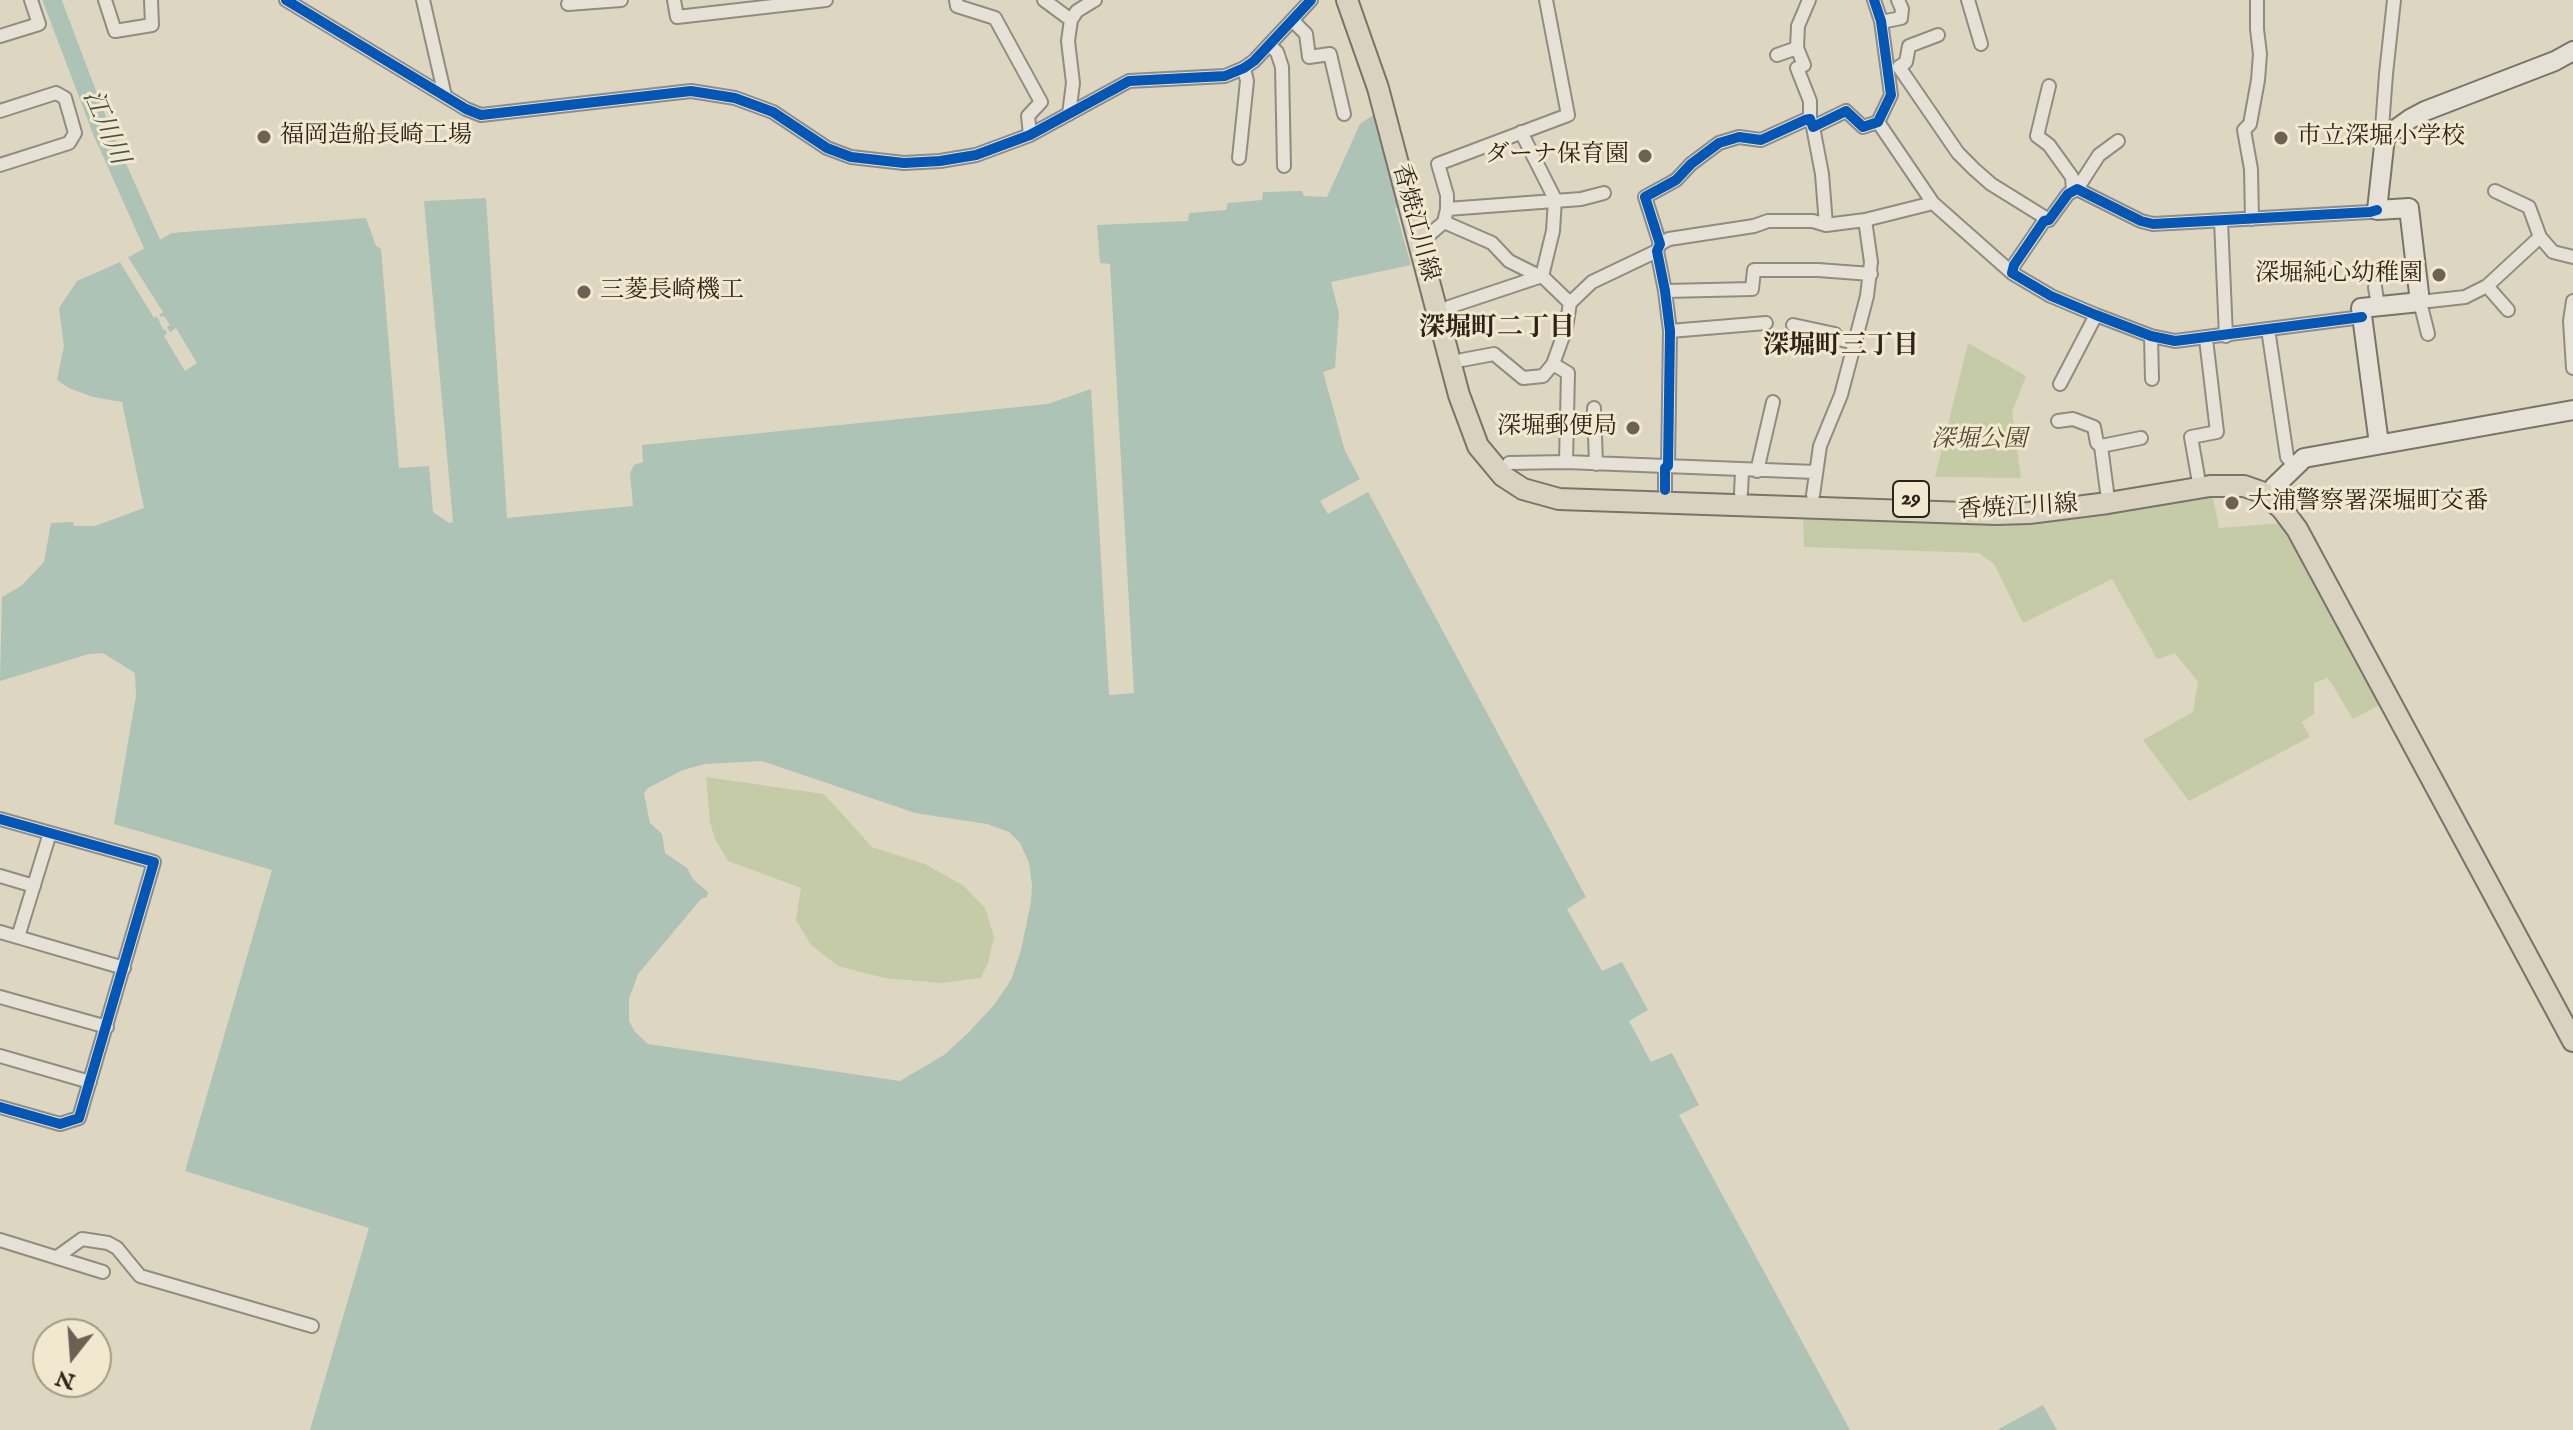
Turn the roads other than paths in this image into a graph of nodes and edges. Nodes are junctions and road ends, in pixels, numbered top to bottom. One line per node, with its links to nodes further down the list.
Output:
1 (31, 0): 27 (street)
2 (105, 0): 3 (street)
3 (151, 0)
4 (286, 0): 36 (street)
5 (423, 0): 36 (street)
6 (621, 0): 22 (street)
7 (674, 0): 8 (street)
8 (826, 0)
9 (956, 0): 43 (street)
10 (1044, 0): 23 (street)
11 (1095, 0): 23 (street)
12 (1311, 0): 24 (street)
13 (1347, 0): 34 (main road, 香焼江川線)
14 (1360, 0): 34 (main road, 香焼江川線)
15 (1546, 0): 42 (street)
16 (1809, 0): 30 (street)
17 (1874, 0): 25 (street)
18 (1898, 0): 25 (street)
19 (1968, 0): 28 (street)
20 (2257, 0): 56 (street)
21 (2394, 0): 44 (street)
22 (568, 4)
23 (1071, 20): 38 (street)
24 (1293, 21): 29 (street); 39 (street)
25 (1881, 22): 40 (street)
26 (1938, 35): 58 (street)
27 (0, 36)
28 (1981, 44)
29 (1269, 45): 33 (street); 49 (street)
30 (1797, 48): 32 (street); 41 (street)
31 (2573, 51): 44 (main road)
32 (1777, 55)
33 (1244, 68): 38 (street); 47 (street)
34 (1384, 86): 46 (main road, 香焼江川線)
35 (2049, 86): 50 (street)
36 (445, 96): 43 (street)
37 (0, 111): 48 (street)
38 (1069, 114): 43 (street)
39 (1344, 114)
40 (1878, 122): 41 (street); 54 (street)
41 (1812, 123): 61 (street); 63 (street)
42 (1521, 132): 53 (street); 60 (street)
43 (1030, 135)
44 (2385, 137): 55 (main road)
45 (2118, 141): 50 (street)
46 (1401, 149): 60 (main road, 香焼江川線); 98 (main road, 香焼江川線)
47 (1239, 158)
48 (0, 165)
49 (1284, 166)
50 (2075, 190): 58 (street); 59 (street)
51 (2495, 191): 62 (street)
52 (1604, 193): 53 (street)
53 (1555, 199): 60 (street); 67 (street)
54 (1933, 203): 57 (street); 65 (street)
55 (2377, 210): 56 (street); 71 (main road)
56 (2252, 219): 59 (street)
57 (1865, 220): 61 (street); 66 (street)
58 (2049, 220): 65 (street)
59 (2221, 221): 83 (street)
60 (1440, 222): 67 (street); 74 (main road, 香焼江川線)
61 (1826, 225): 63 (street)
62 (2540, 237): 64 (street); 68 (street)
63 (1658, 247): 69 (street); 72 (street)
64 (2573, 257)
65 (2012, 273): 76 (street)
66 (1871, 274): 69 (street); 85 (street)
67 (1540, 276): 72 (street); 74 (street)
68 (2487, 286): 71 (street); 75 (street)
69 (1665, 291): 80 (street)
70 (2573, 301): 88 (street)
71 (2420, 302): 73 (main road); 81 (street)
72 (1570, 303): 87 (street)
73 (2372, 303): 79 (street); 95 (main road)
74 (1449, 307): 86 (main road, 香焼江川線)
75 (2508, 310)
76 (2096, 315): 82 (street); 90 (street)
77 (1766, 323): 80 (street)
78 (1793, 325): 85 (street)
79 (2268, 329): 83 (street); 100 (street)
80 (1670, 331): 102 (street)
81 (2428, 334)
82 (2151, 336): 84 (street); 89 (street)
83 (2226, 336): 84 (street)
84 (2206, 339): 106 (street)
85 (1855, 343): 105 (street)
86 (1462, 360): 87 (street); 98 (main road, 香焼江川線)
87 (1553, 364): 99 (street)
88 (2573, 368)
89 (2152, 379)
90 (2060, 384)
91 (1773, 402): 104 (street)
92 (1594, 408): 101 (street)
93 (2573, 410): 95 (main road)
94 (2058, 421): 97 (street)
95 (2378, 435): 100 (main road)
96 (2141, 438): 97 (street)
97 (2101, 446): 107 (street)
98 (1498, 458): 99 (street); 110 (main road, 香焼江川線 / 29)
99 (1566, 462): 101 (street)
100 (2291, 462): 109 (main road)
101 (1596, 464): 102 (street)
102 (1665, 468): 103 (street); 108 (street)
103 (1742, 471): 104 (street); 111 (street)
104 (1757, 471): 105 (street)
105 (1815, 472): 112 (street)
106 (2198, 477): 107 (main road, 香焼江川線 / 29); 109 (main road, 香焼江川線 / 29)
107 (2105, 482): 112 (main road, 香焼江川線 / 29)
108 (1665, 487): 110 (main road, 香焼江川線 / 29); 111 (main road, 香焼江川線 / 29)
109 (2274, 487): 121 (main road)
110 (1542, 490): 123 (main road, 香焼江川線 / 29)
111 (1741, 493): 112 (main road, 香焼江川線 / 29)
112 (1813, 495)
113 (0, 819): 114 (street)
114 (50, 833): 116 (street); 119 (street)
115 (0, 876): 116 (street)
116 (34, 886): 118 (street)
117 (0, 932): 118 (street)
118 (18, 937): 119 (street)
119 (124, 968): 122 (street)
120 (0, 997): 122 (street)
121 (2573, 1018)
122 (107, 1027): 125 (street)
123 (2573, 1041)
124 (0, 1056): 125 (street)
125 (90, 1082): 126 (street)
126 (0, 1107)
127 (0, 1240): 128 (street)
128 (57, 1257): 129 (street); 130 (street)
129 (103, 1272)
130 (312, 1326)

